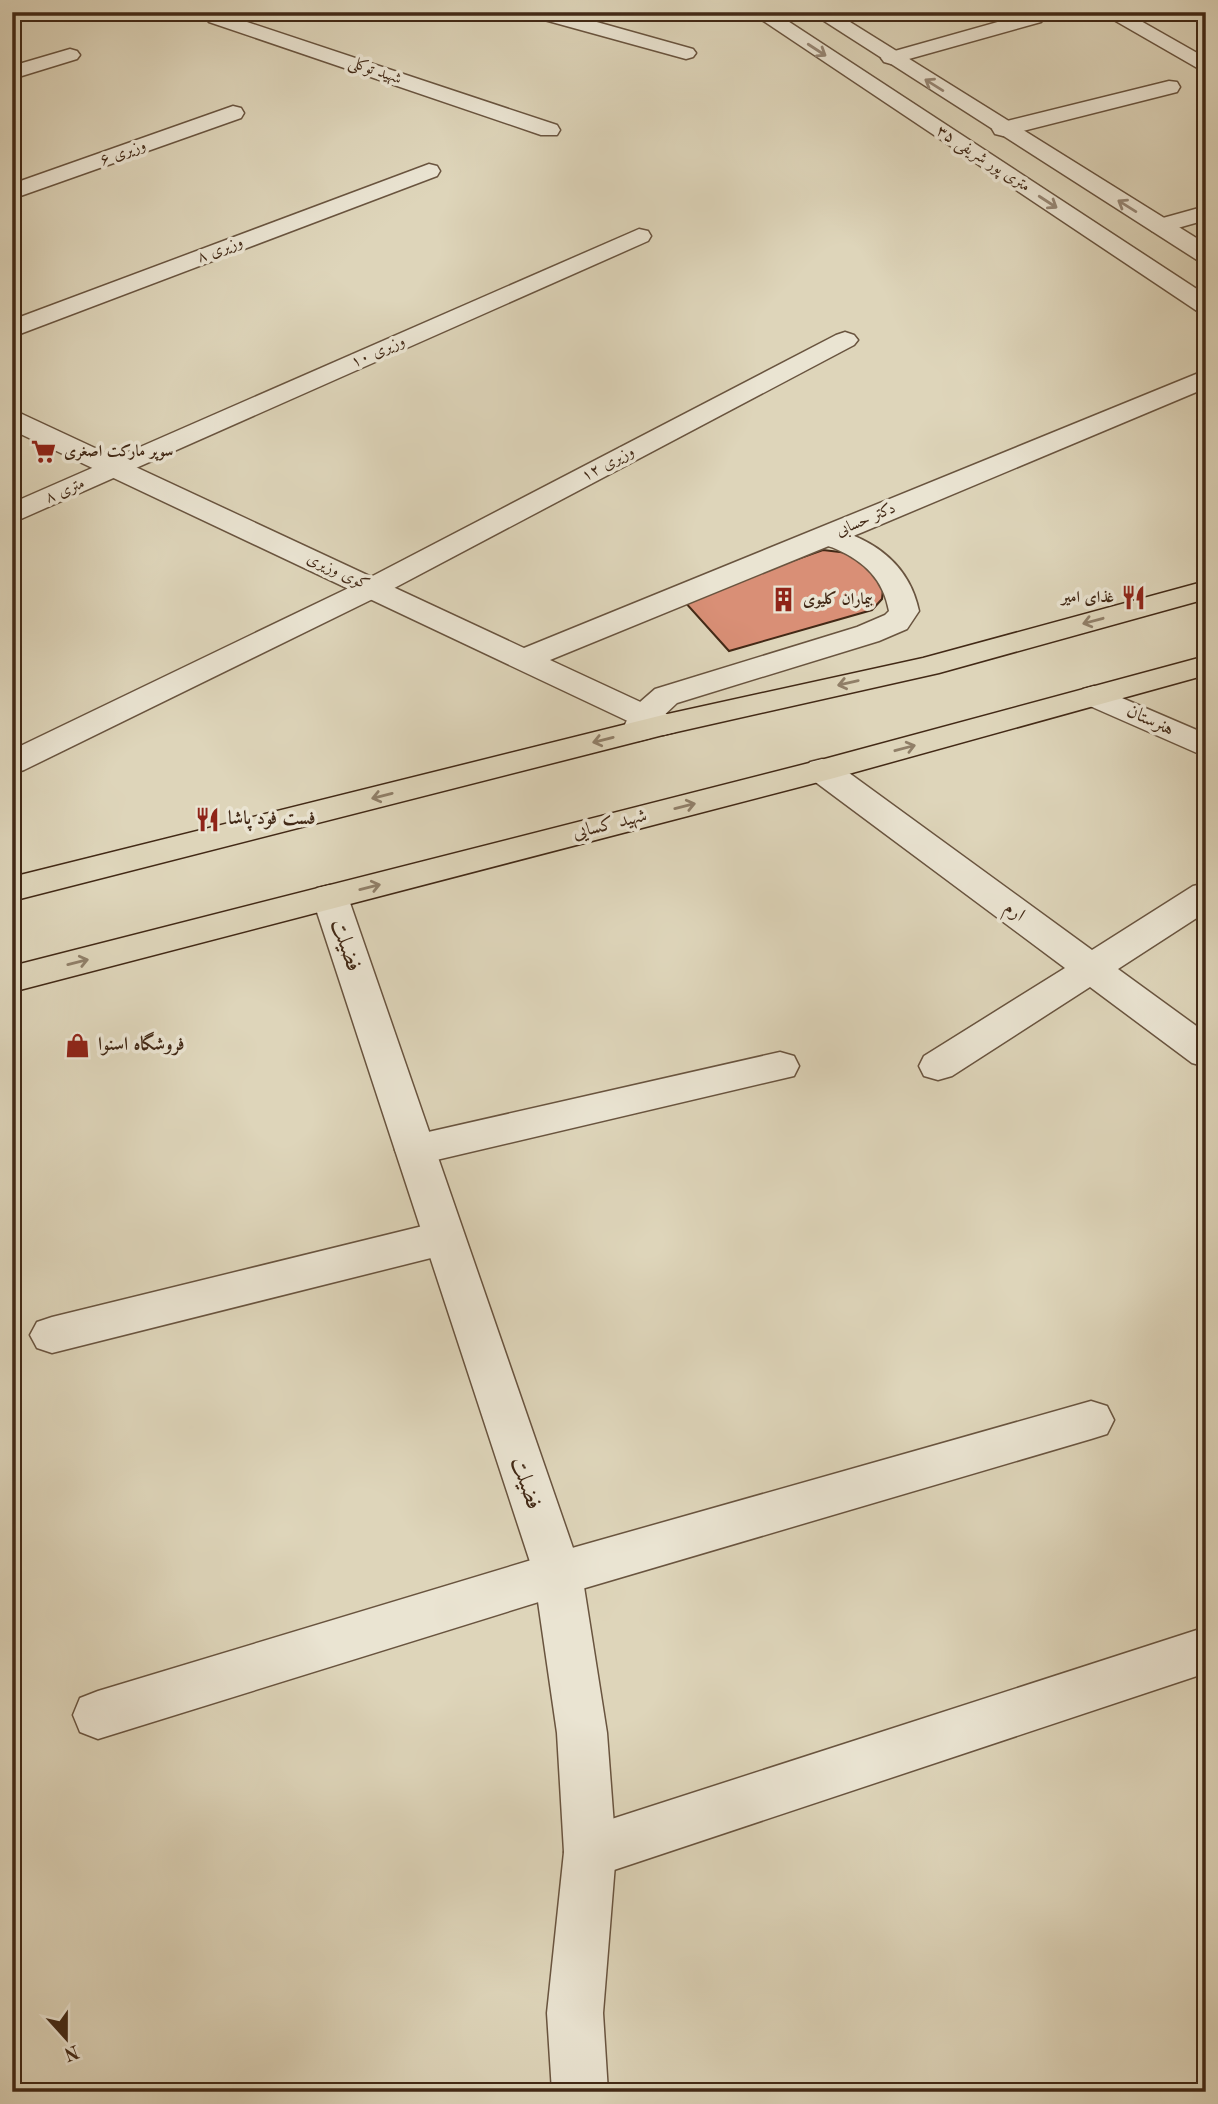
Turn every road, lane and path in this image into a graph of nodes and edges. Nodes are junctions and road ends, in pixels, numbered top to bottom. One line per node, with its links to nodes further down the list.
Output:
1 (231, 12): 15 (street, شهید توکلی)
2 (537, 12): 7 (street)
3 (760, 12): 22 (street, ۳۵ متری پور شریفی, one-way to 22)
4 (820, 12): 9 (street, ۳۵ متری پور شریفی)
5 (1110, 12): 10 (street)
6 (1034, 18): 9 (street)
7 (686, 53)
8 (71, 55): 11 (street)
9 (891, 58): 14 (street, ۳۵ متری پور شریفی, one-way to 9)
10 (1206, 67)
11 (12, 73)
12 (1169, 87): 14 (street)
13 (233, 113): 17 (street, وزیری ۶)
14 (1003, 129): 19 (street, ۳۵ متری پور شریفی, one-way to 14)
15 (549, 130)
16 (429, 171): 23 (street, وزیری ۸)
17 (12, 192)
18 (1206, 213): 19 (street)
19 (1160, 226): 21 (street, ۳۵ متری پور شریفی)
20 (639, 236): 27 (street, وزیری ۱۰)
21 (1206, 255)
22 (1206, 306)
23 (12, 328)
24 (845, 340): 30 (street, وزيری ۱۲)
25 (1206, 378): 29 (street, دکتر حسابی)
26 (12, 420): 27 (street, کوی وزیری)
27 (117, 469): 28 (street, متری ۸); 30 (street, کوی وزیری)
28 (12, 514)
29 (827, 536): 32 (street, دکتر حسابی); 35 (street)
30 (372, 588): 32 (street, کوی وزیری); 37 (street, وزيری ۱۲)
31 (1206, 590): 35 (main road, one-way to 35)
32 (524, 659): 35 (street, کوی وزیری)
33 (1206, 665): 34 (main road, شهید کسایی)
34 (1094, 696): 36 (street, هنرستان); 38 (main road, شهید کسایی, one-way to 34)
35 (648, 724): 39 (main road, one-way to 39)
36 (1206, 747)
37 (12, 763)
38 (822, 771): 41 (main road, شهید کسایی, one-way to 38); 42 (street, ارم)
39 (12, 889)
40 (1206, 895): 42 (street)
41 (330, 897): 43 (main road, شهید کسایی, one-way to 41); 47 (street, فضیلت)
42 (1090, 968): 44 (street, ارم); 46 (street)
43 (12, 979)
44 (1206, 1053)
45 (780, 1066): 47 (street)
46 (938, 1066)
47 (415, 1150): 48 (street, فضیلت)
48 (443, 1238): 49 (street); 51 (street, فضیلت)
49 (52, 1335)
50 (1091, 1420): 51 (street)
51 (558, 1574): 53 (street); 54 (street, فضیلت)
52 (1206, 1650): 54 (street)
53 (98, 1715)
54 (590, 1852): 55 (street, فضیلت)
55 (580, 2092)

